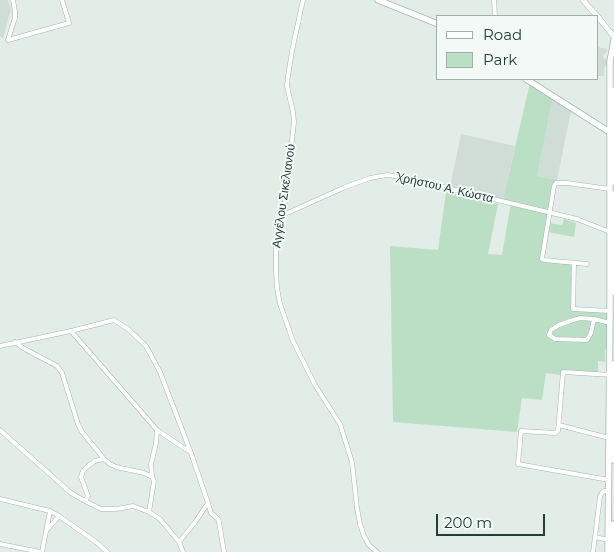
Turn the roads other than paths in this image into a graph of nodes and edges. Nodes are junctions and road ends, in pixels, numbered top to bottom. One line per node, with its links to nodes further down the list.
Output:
1 (13, 0): 2 (street)
2 (62, 0)
3 (303, 0): 18 (street, Αγγέλου Σικελιανού)
4 (378, 0): 10 (main road)
5 (494, 0): 7 (street)
6 (584, 0): 8 (street)
7 (495, 15)
8 (595, 15)
9 (599, 19): 11 (street)
10 (436, 23)
11 (614, 38): 14 (main road)
12 (528, 80): 14 (main road)
13 (614, 90): 14 (main road)
14 (613, 134): 15 (main road); 16 (main road)
15 (614, 153): 20 (main road)
16 (610, 189): 17 (street); 19 (main road)
17 (549, 212): 18 (street, Χρήστου Α. Κώστα); 19 (street, Χρήστου Α. Κώστα); 21 (street)
18 (283, 215): 57 (street, Αγγέλου Σικελιανού)
19 (610, 232): 20 (main road)
20 (612, 244): 23 (main road)
21 (574, 263): 22 (street); 23 (street)
22 (587, 264)
23 (613, 307): 25 (main road); 29 (main road)
24 (594, 319): 24 (street); 25 (street)
25 (610, 323): 29 (main road)
26 (71, 332): 27 (street); 32 (street); 36 (street)
27 (15, 342): 28 (street); 37 (street)
28 (0, 346)
29 (612, 375): 30 (street); 33 (main road); 34 (main road)
30 (559, 425): 34 (street); 39 (street)
31 (0, 430): 42 (street)
32 (157, 430): 36 (street); 38 (street)
33 (614, 431): 35 (main road)
34 (609, 438): 39 (main road)
35 (614, 451): 47 (main road)
36 (191, 453): 43 (street)
37 (104, 459): 38 (street); 42 (street)
38 (152, 477): 45 (street)
39 (609, 480): 40 (main road)
40 (609, 491): 47 (main road); 49 (street)
41 (0, 499): 44 (street)
42 (85, 501): 45 (street)
43 (208, 504): 51 (street); 56 (street)
44 (50, 511): 46 (street); 48 (street)
45 (149, 512): 51 (street)
46 (59, 516): 48 (street); 54 (street)
47 (612, 524): 50 (main road); 60 (main road)
48 (46, 531): 53 (street)
49 (595, 537): 50 (street); 58 (street)
50 (608, 540): 59 (main road)
51 (179, 542): 55 (street)
52 (0, 544): 53 (street)
53 (41, 552)
54 (107, 552)
55 (184, 552)
56 (224, 552)
57 (377, 552)
58 (593, 552)
59 (608, 552)
60 (612, 552)

